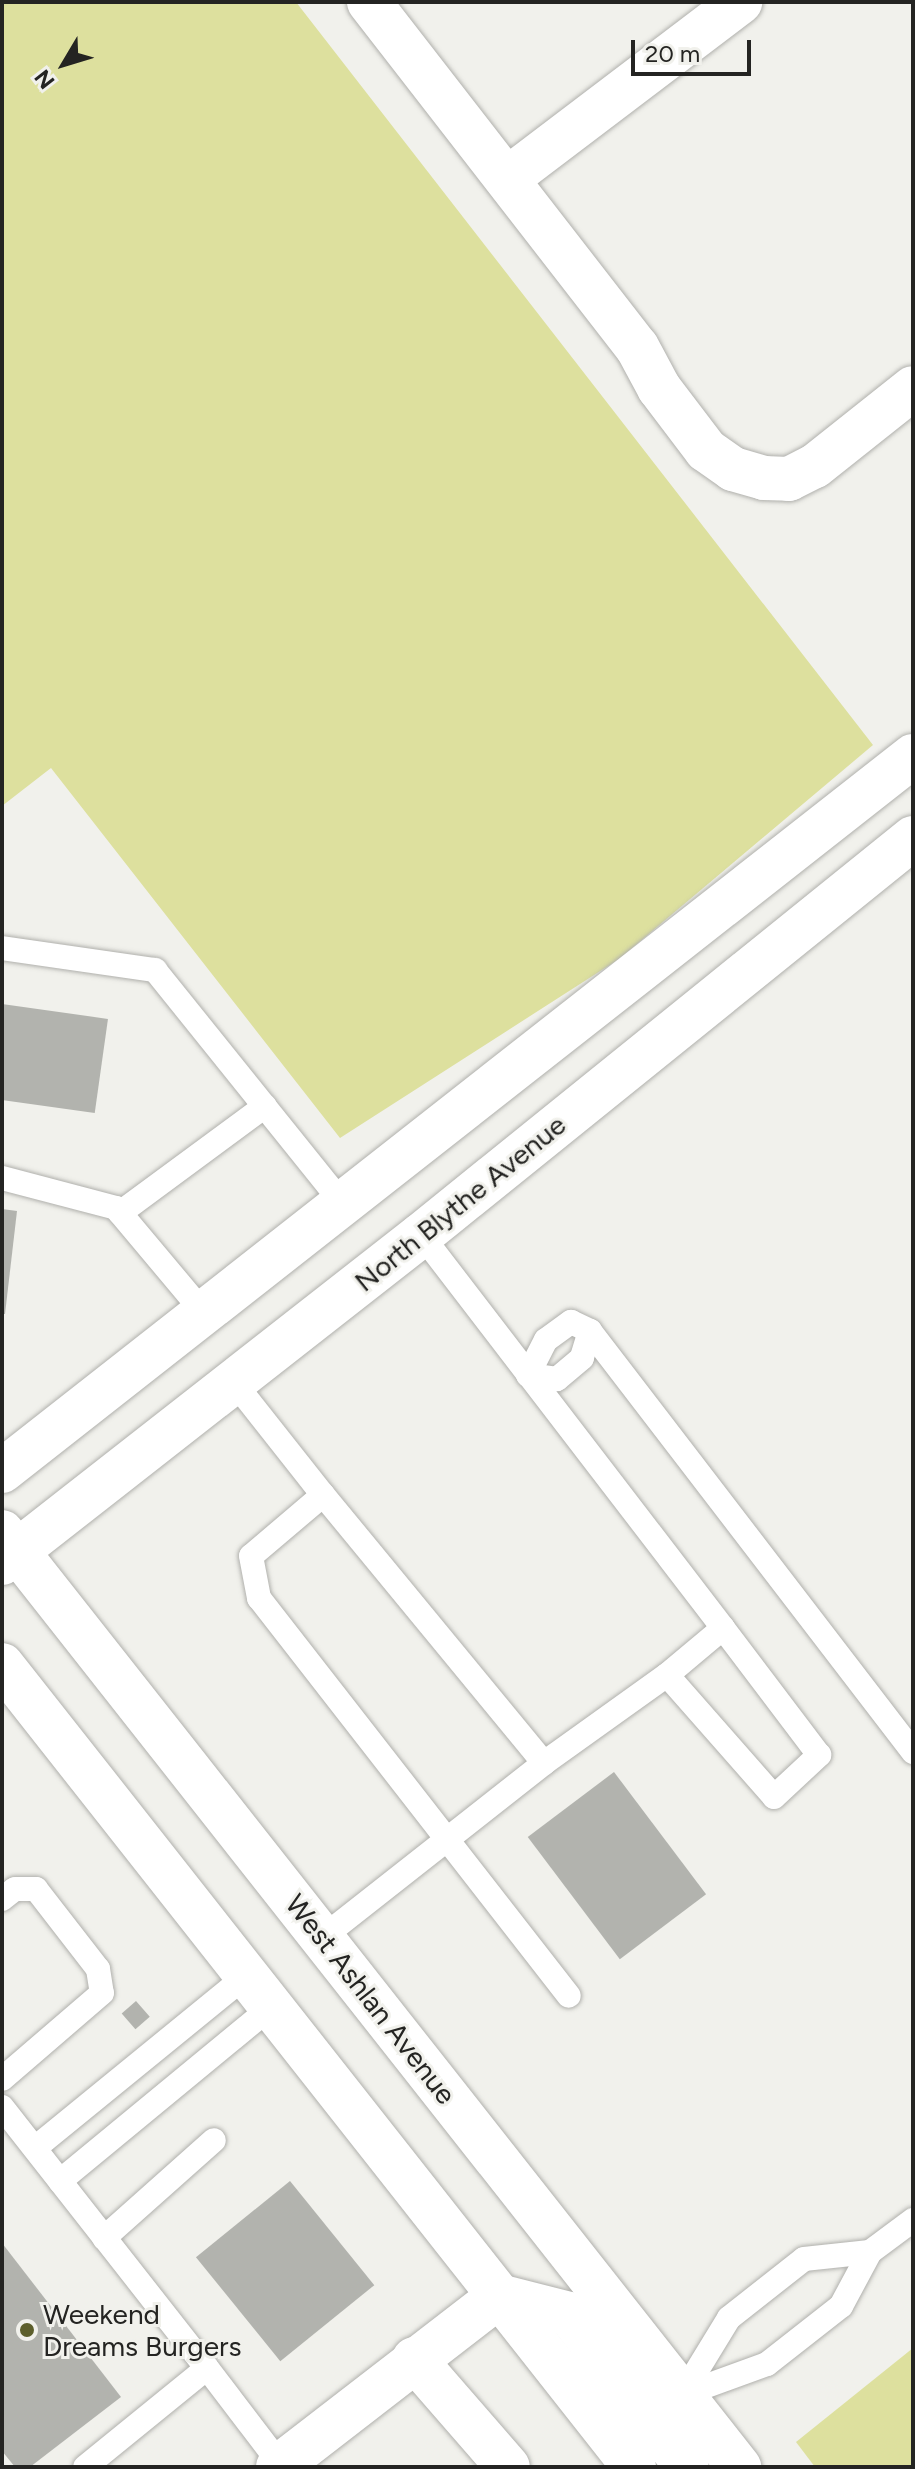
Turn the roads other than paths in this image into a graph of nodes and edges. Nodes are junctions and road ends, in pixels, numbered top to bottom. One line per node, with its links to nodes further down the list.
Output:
1 (369, 2): 3 (street)
2 (740, 2): 3 (street)
3 (507, 179): 4 (street)
4 (913, 388)
5 (913, 756): 10 (street)
6 (913, 838): 12 (street, North Blythe Avenue)
7 (2, 948): 8 (lane)
8 (265, 1106): 10 (lane); 11 (lane)
9 (2, 1178): 11 (lane)
10 (343, 1204): 13 (street)
11 (120, 1213): 13 (lane)
12 (421, 1235): 15 (lane); 16 (street, North Blythe Avenue)
13 (204, 1313): 17 (street)
14 (590, 1331): 15 (lane); 15 (lane); 23 (lane)
15 (528, 1375): 20 (lane)
16 (233, 1381): 18 (lane); 19 (street, North Blythe Avenue)
17 (2, 1471)
18 (323, 1495): 24 (lane); 25 (lane)
19 (7, 1548): 27 (street, West Ashlan Avenue)
20 (723, 1628): 22 (lane); 22 (lane)
21 (2, 1665): 28 (street)
22 (667, 1675): 24 (lane)
23 (913, 1752)
24 (544, 1763): 25 (lane)
25 (446, 1842): 27 (lane); 29 (lane)
26 (2, 1899): 30 (lane)
27 (323, 1937): 41 (street, West Ashlan Avenue)
28 (259, 1991): 33 (lane); 34 (lane); 38 (street)
29 (569, 1996)
30 (2, 2079)
31 (2, 2107): 33 (lane)
32 (214, 2140): 36 (lane)
33 (35, 2148): 34 (lane)
34 (60, 2181): 36 (lane)
35 (913, 2220): 37 (lane)
36 (104, 2238): 40 (lane)
37 (870, 2252): 41 (lane); 41 (lane)
38 (499, 2296): 39 (street); 45 (street); 46 (street)
39 (414, 2359): 42 (street); 44 (street)
40 (207, 2368): 42 (lane); 43 (lane)
41 (682, 2395): 47 (street, West Ashlan Avenue)
42 (279, 2466)
43 (85, 2467)
44 (508, 2467)
45 (634, 2467)
46 (687, 2467)
47 (739, 2467)

